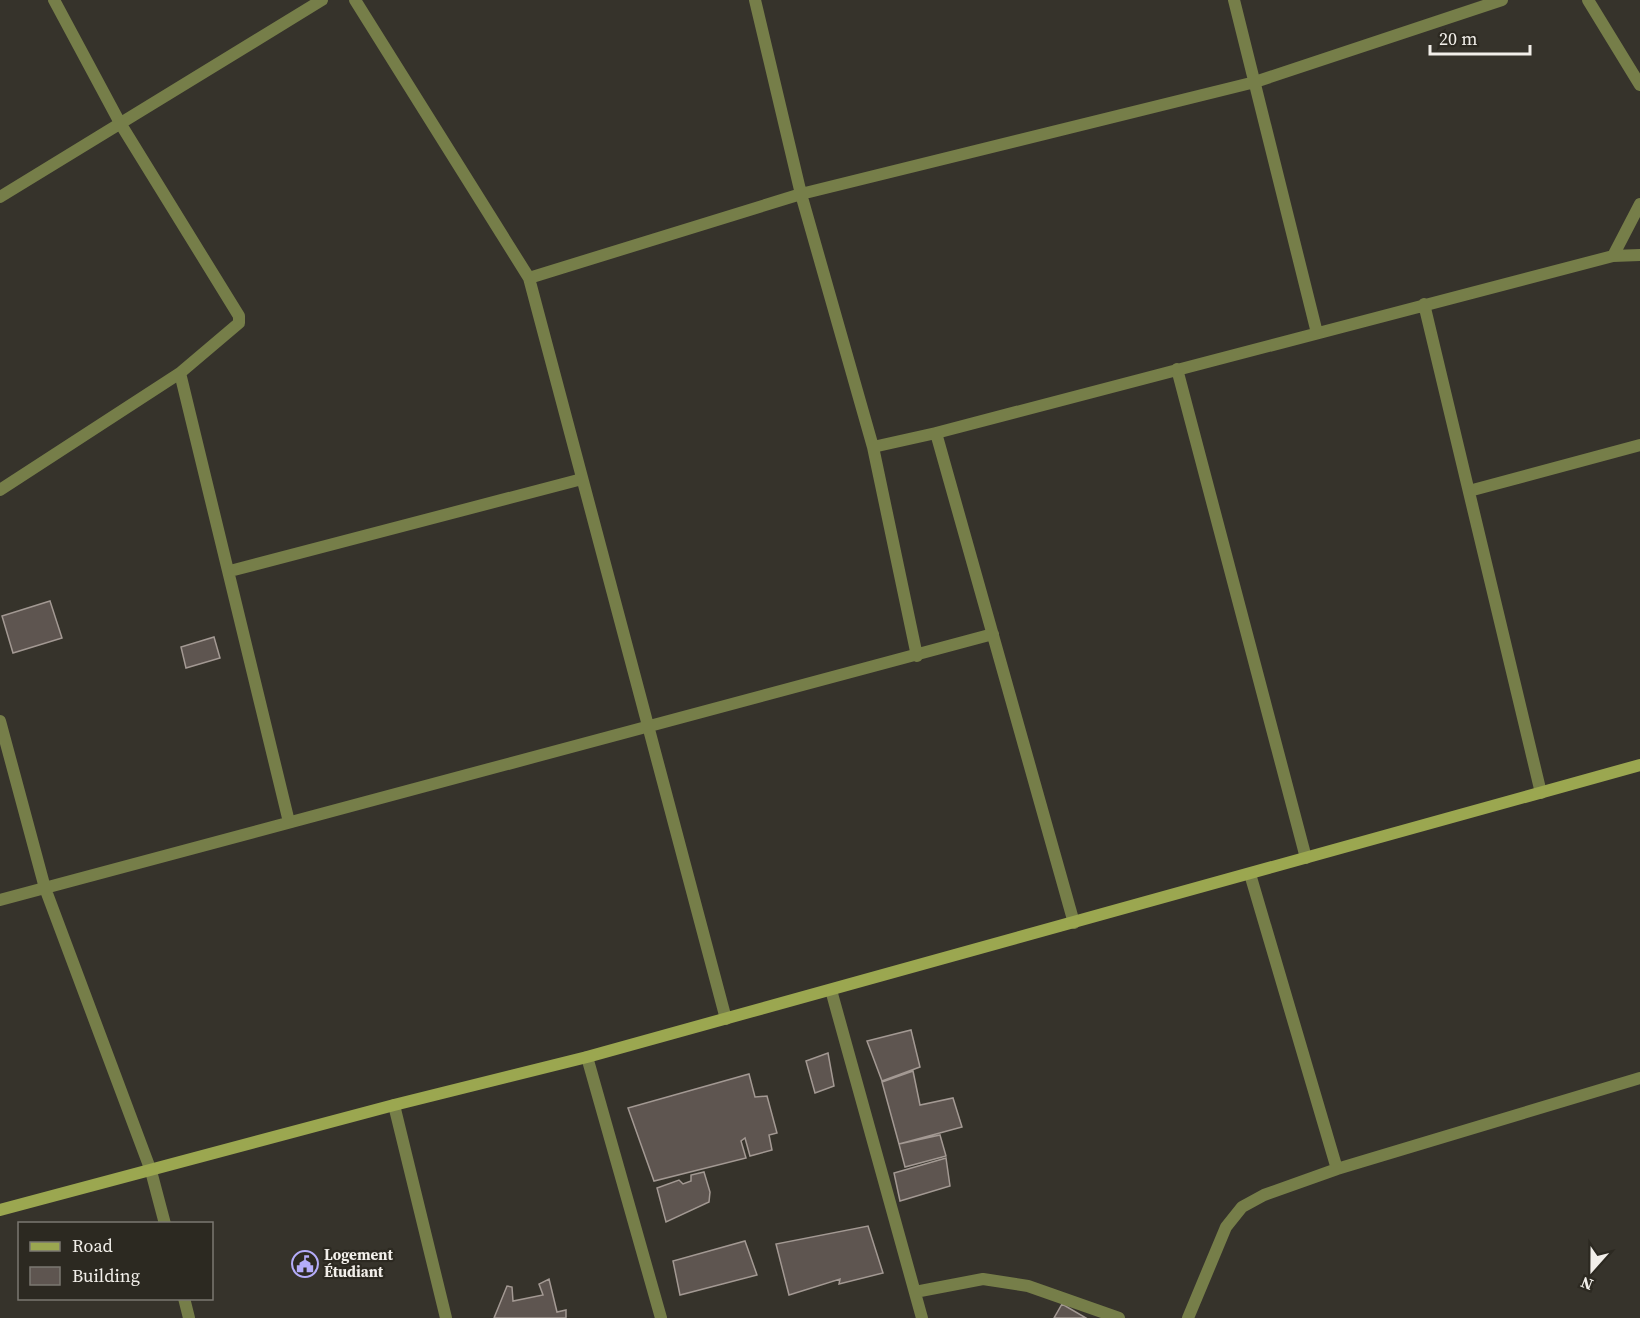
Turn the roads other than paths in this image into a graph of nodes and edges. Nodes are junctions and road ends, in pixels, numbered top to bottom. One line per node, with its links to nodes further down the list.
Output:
1 (54, 0): 10 (street)
2 (322, 0): 10 (street)
3 (355, 0): 16 (street)
4 (755, 0): 11 (street)
5 (1234, 0): 8 (street)
6 (1502, 0): 8 (street)
7 (1588, 0): 9 (street)
8 (1255, 82): 11 (street); 18 (street)
9 (1640, 85)
10 (120, 123): 12 (street); 20 (street)
11 (801, 194): 16 (street); 23 (street)
12 (0, 197)
13 (1640, 204): 15 (street)
14 (1640, 255): 15 (street)
15 (1612, 256): 17 (street)
16 (529, 278): 24 (street)
17 (1424, 304): 18 (street); 26 (street)
18 (1317, 333): 19 (street)
19 (1177, 369): 21 (street); 35 (street)
20 (180, 373): 25 (street); 27 (street)
21 (936, 433): 23 (street); 28 (street)
22 (1640, 445): 26 (street)
23 (873, 447): 29 (street)
24 (582, 479): 27 (street); 31 (street)
25 (0, 490)
26 (1469, 491): 33 (street)
27 (230, 571): 34 (street)
28 (993, 634): 29 (street); 39 (street)
29 (917, 656): 31 (street)
30 (0, 721): 37 (street)
31 (648, 726): 34 (street); 41 (street)
32 (1640, 765): 33 (main road)
33 (1541, 793): 35 (main road)
34 (289, 822): 37 (street)
35 (1306, 858): 36 (main road)
36 (1250, 874): 39 (main road); 45 (street)
37 (45, 888): 38 (street); 46 (street)
38 (0, 900)
39 (1074, 922): 40 (main road)
40 (831, 990): 41 (main road); 49 (street)
41 (726, 1019): 42 (main road)
42 (587, 1057): 44 (main road); 53 (street)
43 (1640, 1078): 45 (street)
44 (394, 1105): 46 (main road); 52 (street)
45 (1337, 1169): 56 (street)
46 (151, 1171): 47 (main road); 48 (street)
47 (0, 1210)
48 (164, 1222)
49 (915, 1292): 54 (street); 55 (street)
50 (184, 1300): 51 (street)
51 (189, 1318)
52 (446, 1318)
53 (662, 1318)
54 (922, 1318)
55 (1119, 1318)
56 (1188, 1318)

